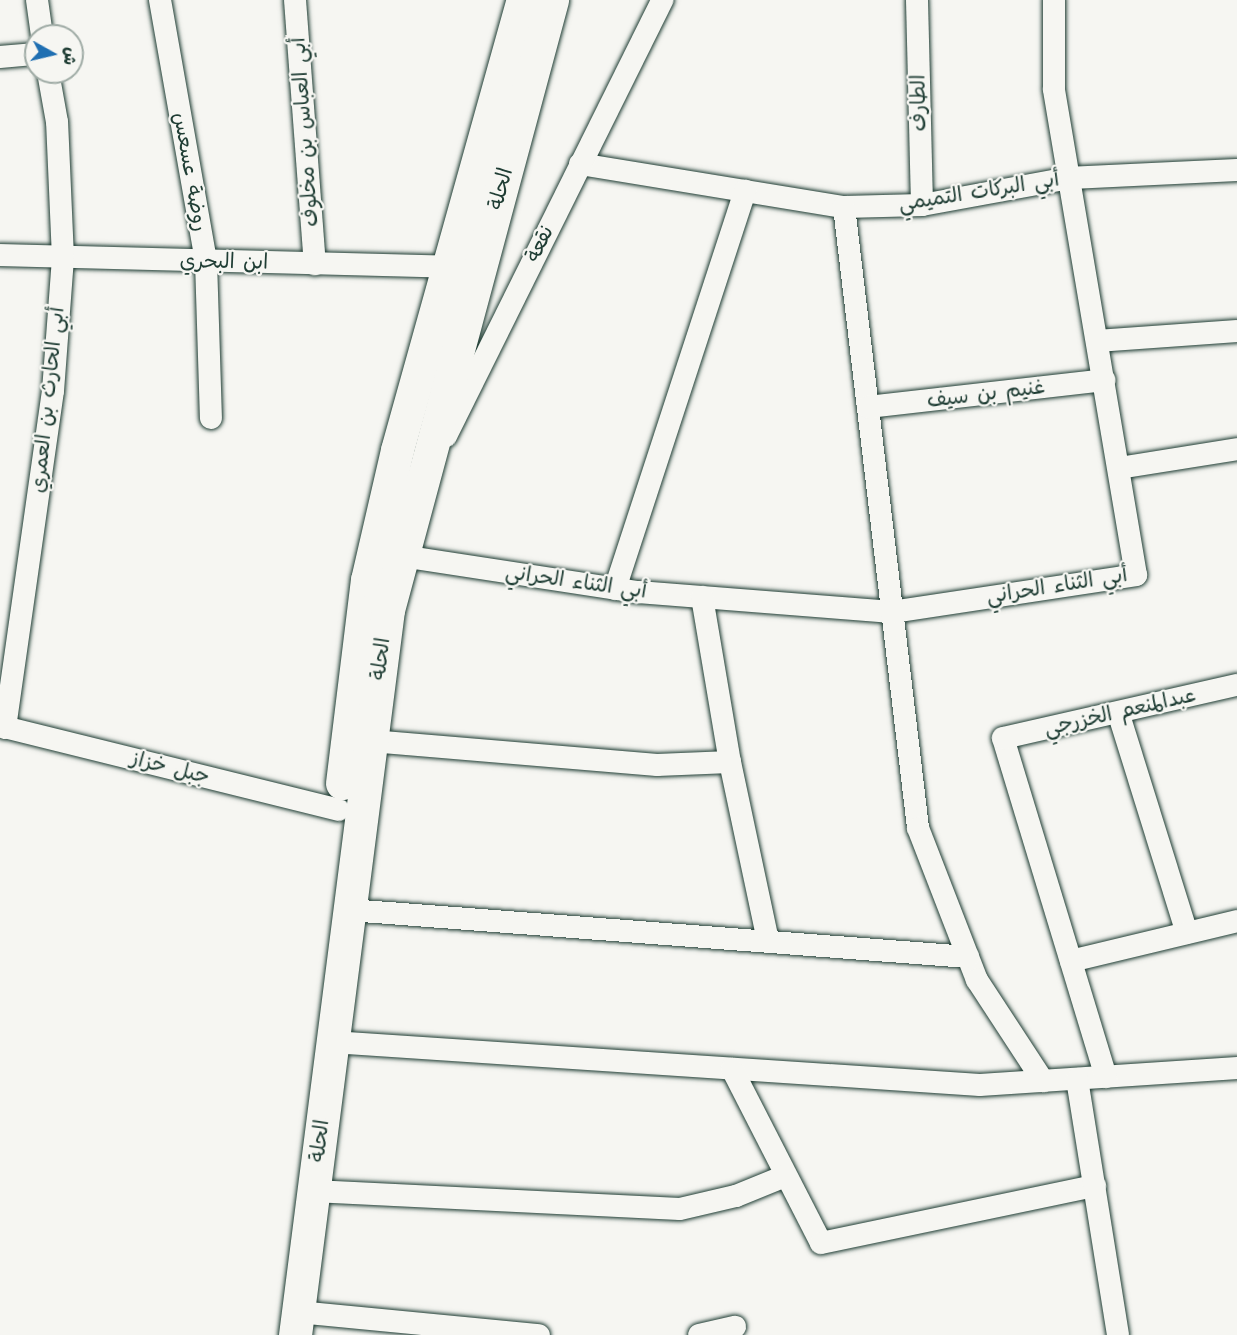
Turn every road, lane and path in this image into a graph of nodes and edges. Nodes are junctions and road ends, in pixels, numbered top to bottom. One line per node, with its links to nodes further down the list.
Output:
1 (37, 0): 9 (street)
2 (160, 0): 21 (street, روضة عسعس)
3 (295, 0): 22 (street, أبي العباس بن مخلوف)
4 (523, 0): 23 (main road, الحلة)
5 (552, 0): 31 (main road, الحلة)
6 (662, 0): 13 (street, نقعة)
7 (917, 0): 17 (street, الطارف)
8 (1054, 0): 15 (street, أبي الثناء الحراني)
9 (40, 24)
10 (24, 55): 11 (street)
11 (0, 57)
12 (50, 84): 20 (street, أبي الحارث بن العمري)
13 (580, 164): 16 (street, أبي البركات التميمي); 31 (street, نقعة)
14 (1237, 170): 15 (street, أبي البركات التميمي)
15 (1069, 178): 17 (street, أبي البركات التميمي); 25 (street, أبي الثناء الحراني)
16 (745, 191): 18 (street, أبي البركات التميمي); 33 (street)
17 (922, 205): 18 (street, أبي البركات التميمي)
18 (844, 207): 27 (street)
19 (0, 255): 20 (street, ابن البحري)
20 (63, 258): 21 (street, ابن البحري); 38 (street, أبي الحارث بن العمري)
21 (206, 261): 22 (street, ابن البحري); 28 (street, روضة عسعس)
22 (315, 264): 23 (street, ابن البحري)
23 (449, 267): 41 (main road, الحلة)
24 (1237, 331): 25 (street)
25 (1097, 341): 26 (street, أبي الثناء الحراني)
26 (1104, 380): 27 (street, غنيم بن سيف); 30 (street, أبي الثناء الحراني)
27 (868, 408): 35 (street)
28 (211, 417)
29 (1237, 449): 30 (street)
30 (1119, 468): 35 (street, أبي الثناء الحراني)
31 (420, 488): 32 (main road, الحلة)
32 (402, 556): 33 (street, أبي الثناء الحراني); 39 (main road, الحلة)
33 (615, 588): 34 (street, أبي الثناء الحراني)
34 (702, 597): 35 (street, أبي الثناء الحراني); 40 (street)
35 (892, 612): 46 (street)
36 (1237, 685): 37 (street, عبدالمنعم الخزرجي)
37 (1119, 715): 44 (street); 47 (street, عبدالمنعم الخزرجي)
38 (3, 727): 41 (street, جبل خزاز)
39 (371, 741): 40 (street); 42 (main road, الحلة)
40 (730, 762): 45 (street)
41 (339, 810): 59 (main road, الحلة)
42 (349, 910): 45 (street); 48 (main road, الحلة)
43 (1237, 921): 44 (street)
44 (1187, 933): 47 (street)
45 (768, 941): 46 (street)
46 (968, 957): 53 (street)
47 (1071, 961): 51 (street)
48 (332, 1042): 50 (street); 56 (main road, الحلة)
49 (1237, 1068): 51 (street)
50 (732, 1069): 53 (street); 54 (street)
51 (1106, 1077): 52 (street)
52 (1077, 1079): 53 (street); 55 (street)
53 (1043, 1081)
54 (785, 1176): 55 (street); 56 (street)
55 (1095, 1186): 62 (street)
56 (313, 1191): 57 (main road, الحلة)
57 (297, 1323): 60 (street)
58 (735, 1328): 61 (street)
59 (275, 1335)
60 (539, 1335)
61 (699, 1335)
62 (1118, 1335)

